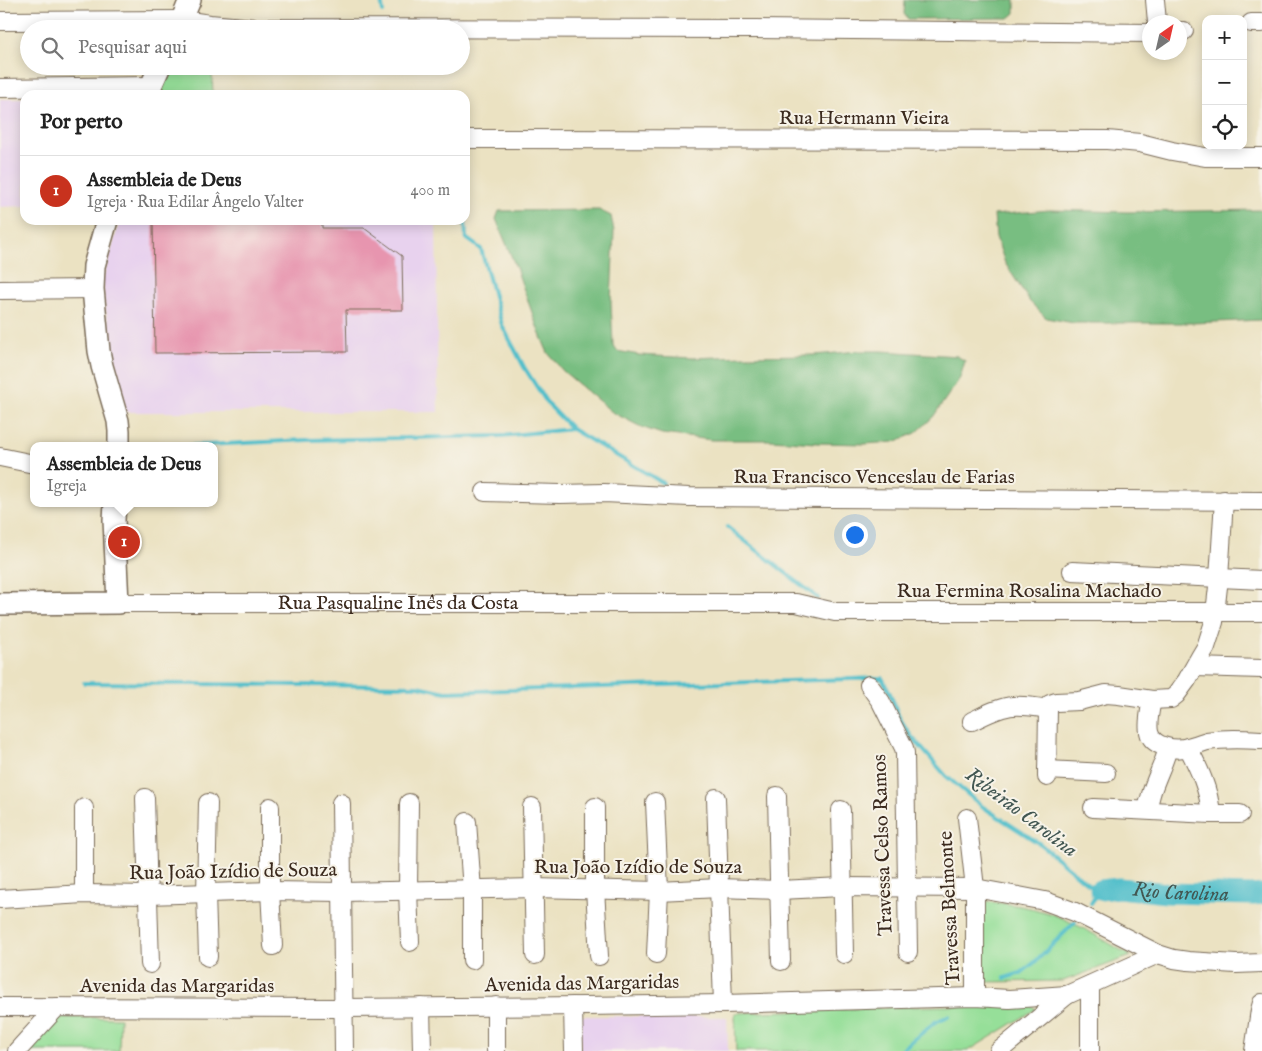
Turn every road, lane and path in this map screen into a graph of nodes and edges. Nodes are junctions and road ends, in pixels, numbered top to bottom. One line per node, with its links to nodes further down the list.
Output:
1 (190, 0): 4 (main road)
2 (1155, 0): 3 (street)
3 (1156, 15)
4 (182, 20)
5 (0, 21): 6 (street)
6 (20, 21)
7 (470, 28): 8 (street)
8 (1142, 33)
9 (156, 75): 11 (main road)
10 (0, 88): 11 (street)
11 (149, 90)
12 (470, 139): 13 (street, Rua Hermann Vieira)
13 (1262, 157)
14 (106, 225): 15 (main road)
15 (93, 289): 16 (street); 17 (main road)
16 (0, 290)
17 (119, 442)
18 (0, 457): 19 (street)
19 (30, 463)
20 (485, 492): 21 (street, Rua Francisco Venceslau de Farias)
21 (1224, 500): 22 (street, Rua Francisco Venceslau de Farias); 25 (street)
22 (1262, 501)
23 (115, 507): 27 (main road)
24 (1072, 571): 25 (street)
25 (1219, 578): 26 (street); 30 (street)
26 (1262, 580)
27 (118, 603): 28 (street, Rua Pasqualine Inês da Costa); 29 (main road, Rua Pasqualine Inês da Costa)
28 (796, 603): 30 (street, Rua Fermina Rosalina Machado)
29 (0, 604)
30 (1214, 612): 31 (street, Rua Fermina Rosalina Machado); 32 (street)
31 (1262, 612)
32 (1195, 667): 33 (street); 35 (street)
33 (1262, 669)
34 (869, 684): 61 (street, Travessa Celso Ramos)
35 (1152, 700): 36 (street); 40 (street)
36 (1048, 709): 37 (street); 41 (street)
37 (972, 721)
38 (1262, 740): 39 (street)
39 (1188, 747): 40 (street); 56 (street)
40 (1168, 748): 55 (street)
41 (1106, 773)
42 (778, 796): 68 (street)
43 (145, 798): 74 (street)
44 (716, 798): 63 (street)
45 (655, 802): 70 (street)
46 (208, 803): 73 (street)
47 (341, 803): 71 (street)
48 (409, 803): 65 (street)
49 (270, 807): 69 (street)
50 (532, 807): 62 (street)
51 (595, 807): 67 (street)
52 (84, 808): 72 (street)
53 (1093, 808): 55 (street)
54 (841, 810): 60 (street)
55 (1146, 810): 56 (street)
56 (1211, 814): 57 (street)
57 (1240, 814)
58 (972, 821): 64 (street, Travessa Belmonte)
59 (467, 822): 66 (street)
60 (842, 887): 61 (street, Rua João Izídio de Souza); 68 (street, Rua João Izídio de Souza); 80 (street)
61 (907, 887): 64 (street, Rua João Izídio de Souza); 78 (street, Travessa Celso Ramos)
62 (534, 888): 66 (street, Rua João Izídio de Souza); 67 (street, Rua João Izídio de Souza); 82 (street)
63 (719, 888): 68 (street, Rua João Izídio de Souza); 70 (street, Rua João Izídio de Souza); 93 (street)
64 (975, 888): 81 (street, Rua João Izídio de Souza); 91 (street, Travessa Belmonte)
65 (408, 890): 66 (street, Rua João Izídio de Souza); 71 (street, Rua João Izídio de Souza); 76 (street)
66 (472, 890): 85 (street)
67 (595, 890): 70 (street, Rua João Izídio de Souza); 83 (street)
68 (780, 890): 86 (street)
69 (270, 891): 71 (street, Rua João Izídio de Souza); 73 (street, Rua João Izídio de Souza); 77 (street)
70 (659, 891): 79 (street)
71 (342, 892): 99 (street)
72 (84, 894): 74 (street, Rua João Izídio de Souza); 75 (street, Rua João Izídio de Souza)
73 (206, 894): 74 (street, Rua João Izídio de Souza); 84 (street)
74 (148, 895): 88 (street)
75 (0, 898)
76 (410, 942)
77 (274, 946)
78 (908, 952)
79 (656, 954)
80 (844, 954)
81 (1158, 954): 87 (street, Rua João Izídio de Souza); 89 (street, Avenida das Margaridas)
82 (535, 955)
83 (599, 956)
84 (208, 957)
85 (472, 960)
86 (782, 962)
87 (1262, 963)
88 (150, 964)
89 (1090, 985): 90 (street, Avenida das Margaridas); 106 (street)
90 (1067, 995): 91 (street, Avenida das Margaridas); 100 (street)
91 (975, 997): 93 (street, Avenida das Margaridas)
92 (1262, 1003): 107 (street)
93 (723, 1004): 96 (street, Avenida das Margaridas)
94 (0, 1006): 97 (street)
95 (496, 1006): 96 (street, Avenida das Margaridas); 98 (street, Avenida das Margaridas); 104 (street)
96 (573, 1006): 105 (street)
97 (57, 1007): 99 (street, Avenida das Margaridas); 101 (street, Avenida das Margaridas)
98 (422, 1007): 99 (street, Avenida das Margaridas); 103 (street)
99 (344, 1008): 102 (street)
100 (1005, 1049)
101 (17, 1051)
102 (344, 1051)
103 (422, 1051)
104 (496, 1051)
105 (574, 1051)
106 (1090, 1051)
107 (1254, 1051)

